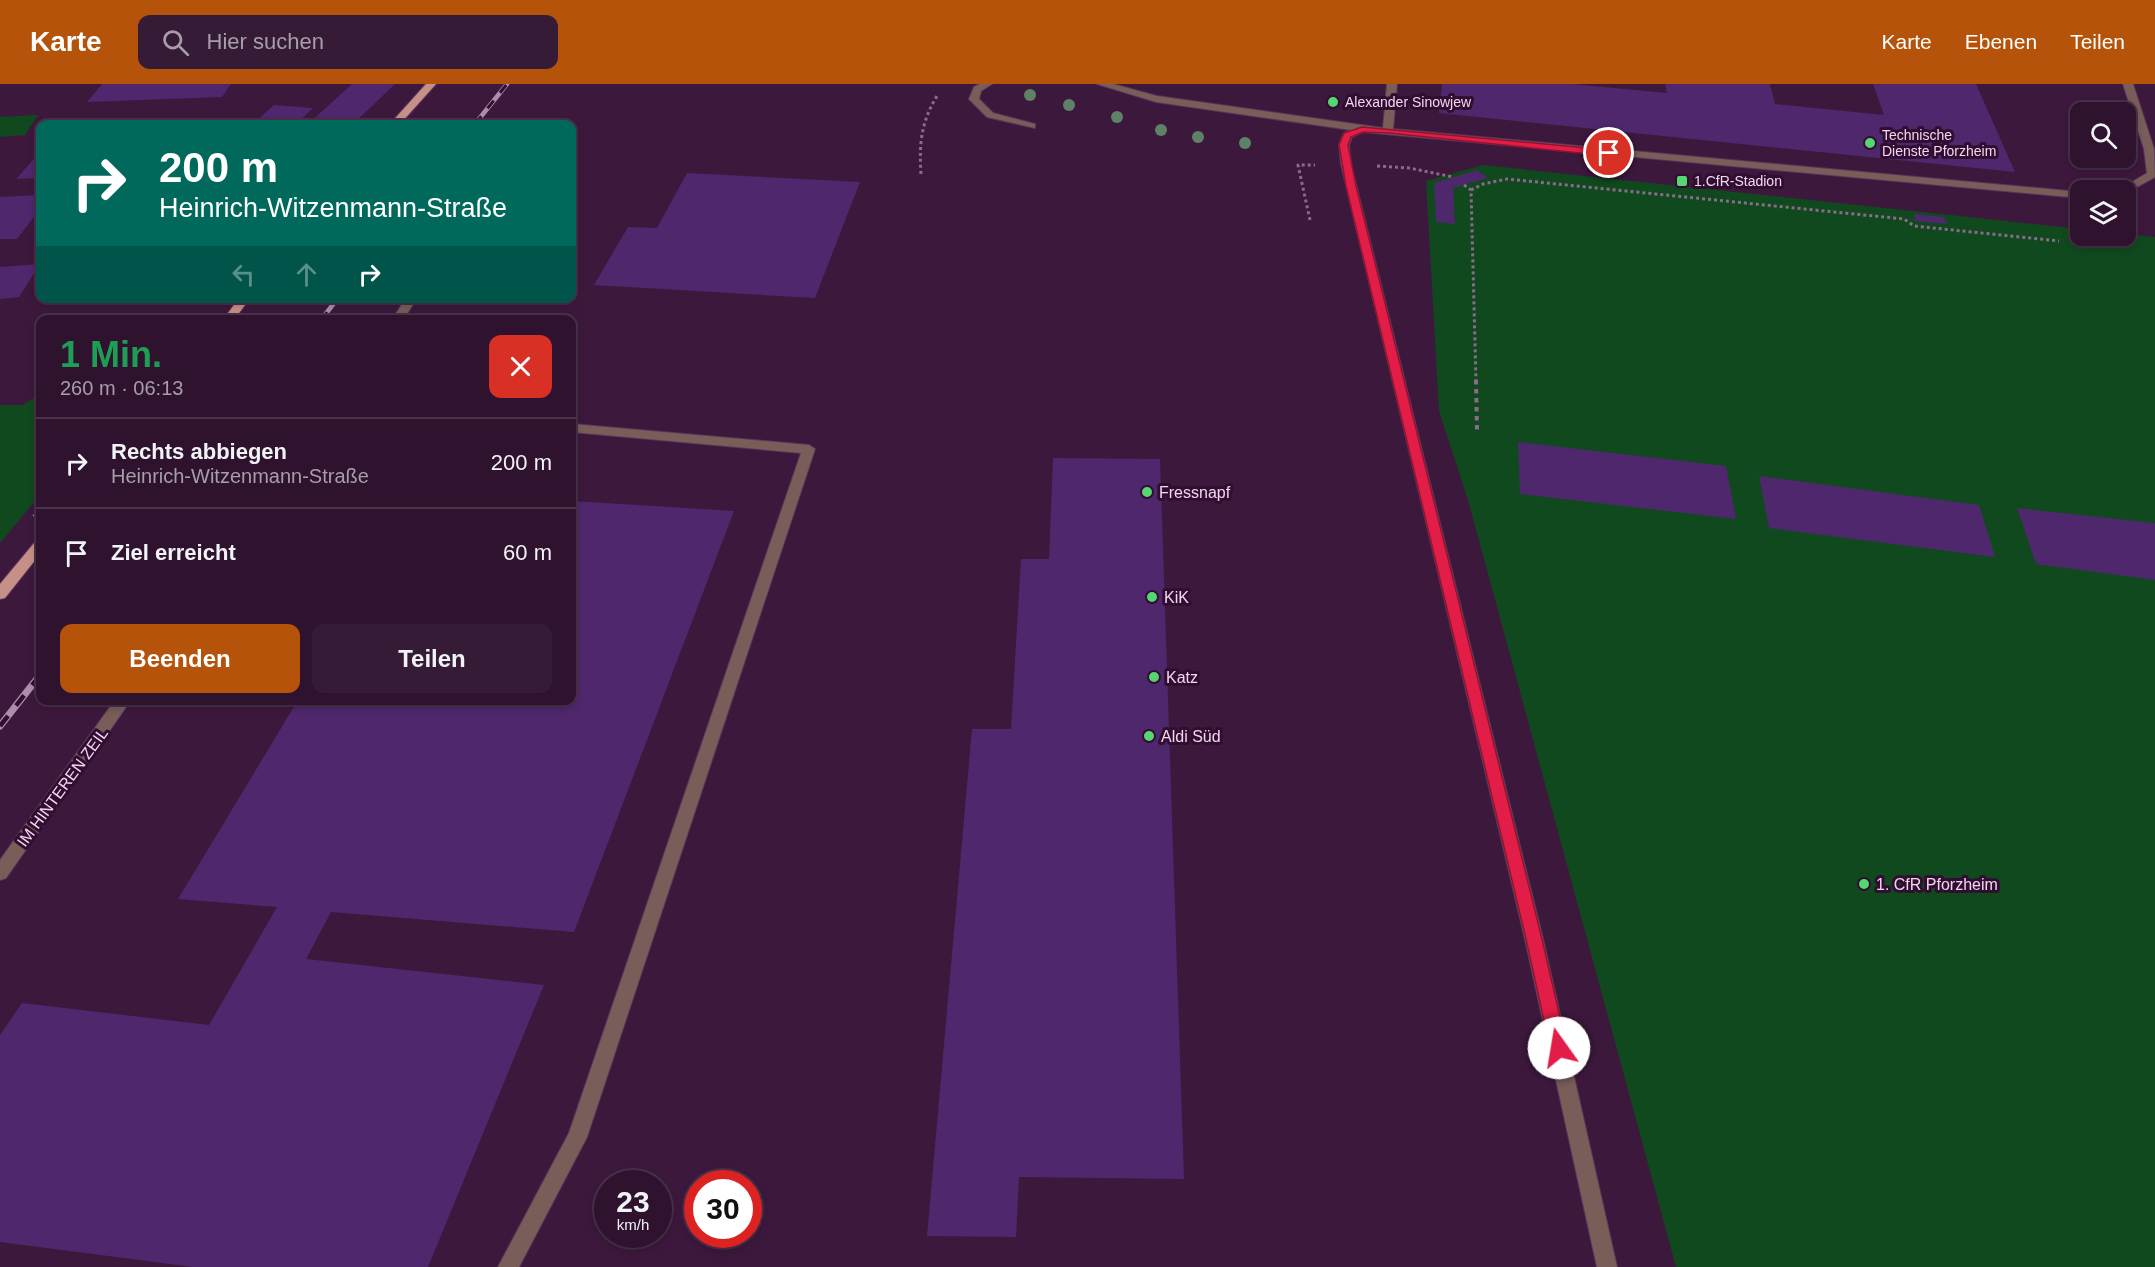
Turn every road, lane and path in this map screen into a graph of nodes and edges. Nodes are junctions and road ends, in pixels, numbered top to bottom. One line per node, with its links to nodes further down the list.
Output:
1 (431, 84): 7 (main road)
2 (987, 84): 8 (street)
3 (1102, 84): 9 (street)
4 (1392, 84): 10 (street)
5 (2128, 84): 13 (street)
6 (937, 96): 12 (path)
7 (399, 120)
8 (1032, 126)
9 (1362, 129): 10 (street); 28 (street)
10 (1388, 130): 16 (street)
11 (1298, 165): 17 (path)
12 (921, 174)
13 (2136, 183)
14 (1464, 185): 15 (path)
15 (1471, 190): 18 (path); 22 (path)
16 (2070, 194)
17 (1310, 220)
18 (2059, 241)
19 (241, 303): 20 (main road)
20 (232, 315)
21 (576, 428): 27 (street)
22 (1477, 430)
23 (36, 550): 24 (main road)
24 (0, 594)
25 (120, 705): 26 (street, IM HINTEREN ZEIL)
26 (0, 873)
27 (508, 1267)
28 (1607, 1267)

